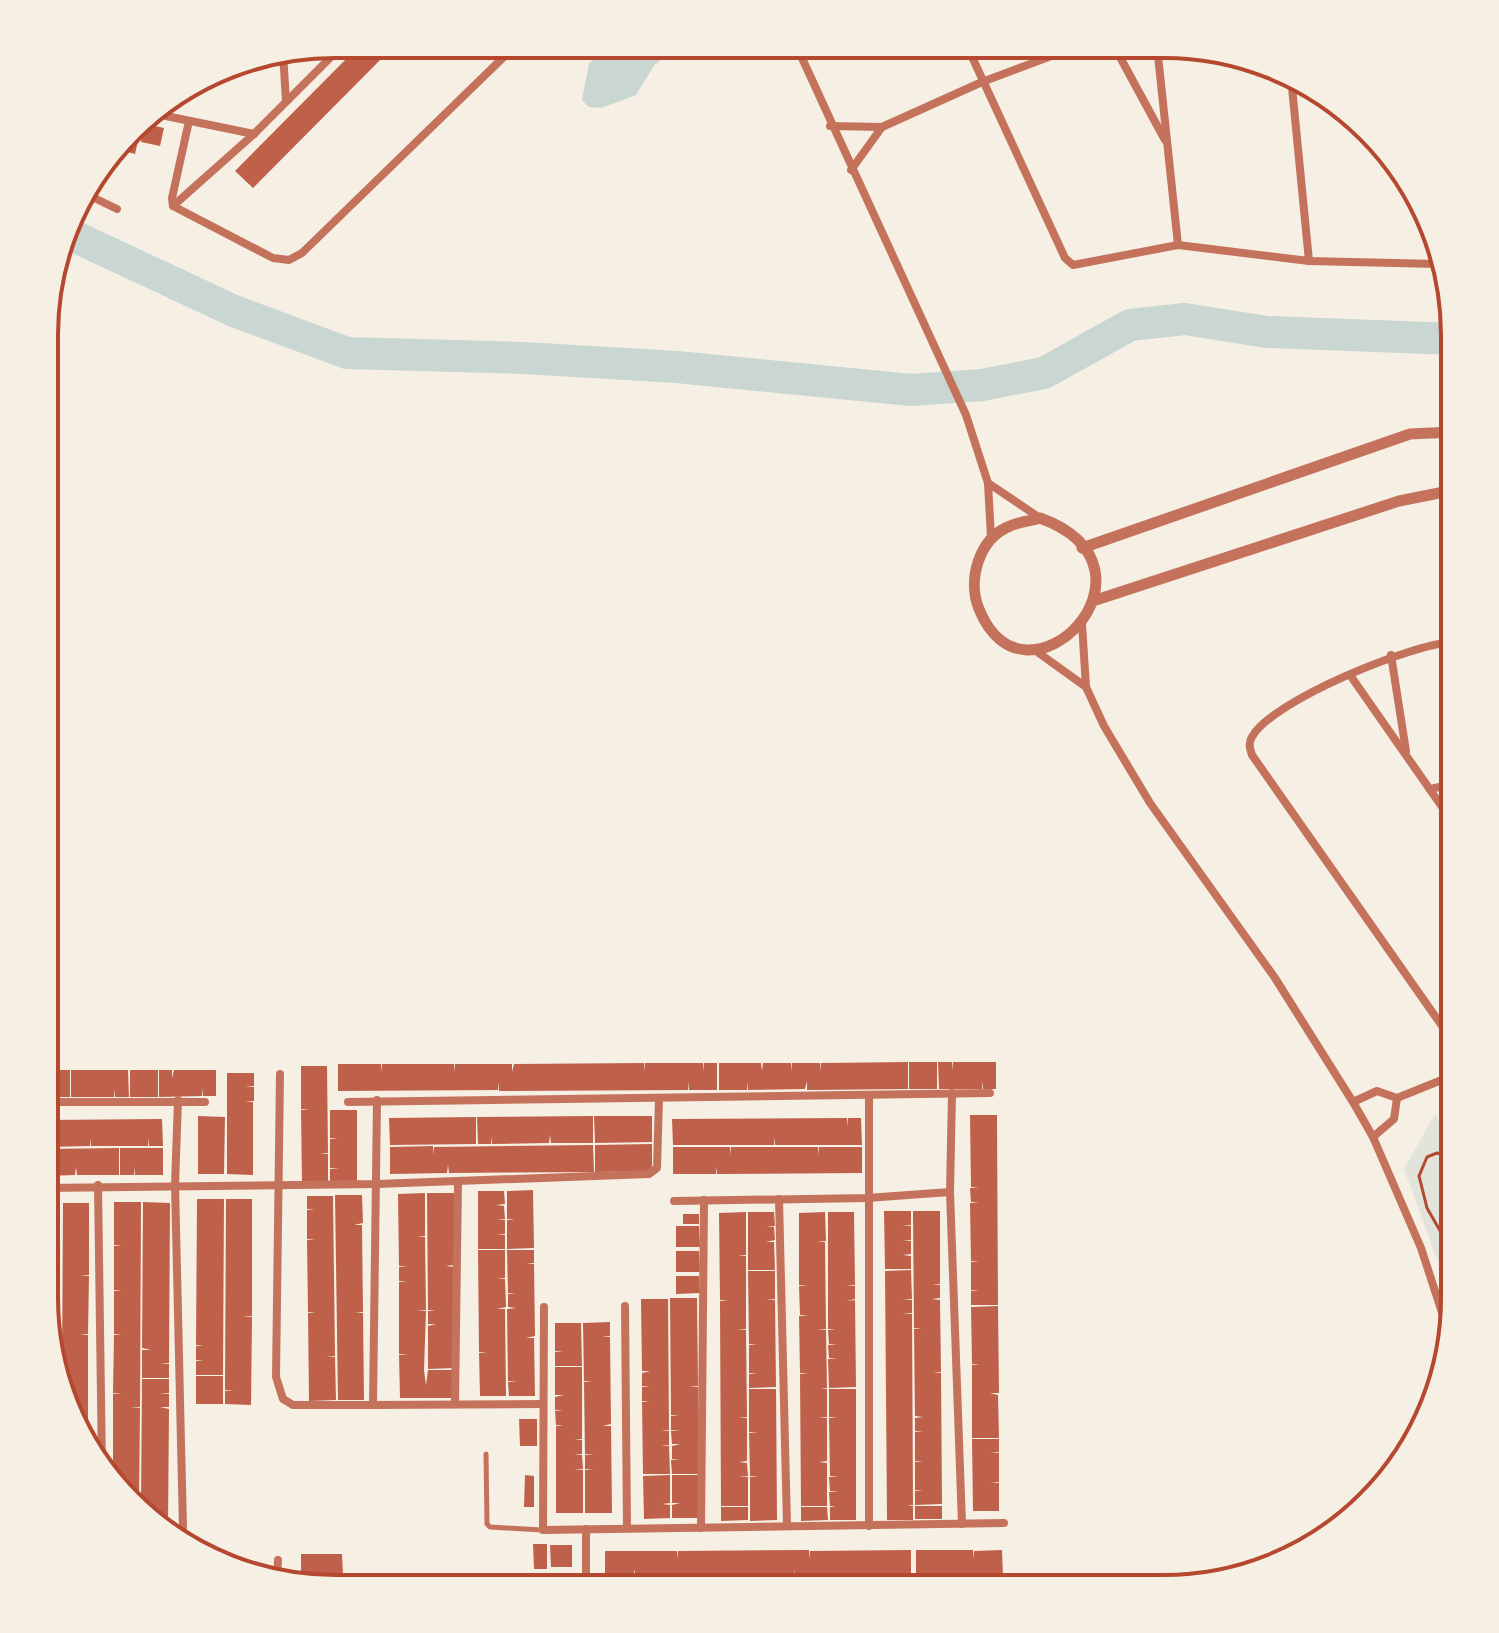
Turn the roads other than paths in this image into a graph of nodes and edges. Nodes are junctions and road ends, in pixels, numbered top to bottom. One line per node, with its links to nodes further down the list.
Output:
1 (329, 58): 11 (street)
2 (503, 58): 20 (street)
3 (801, 58): 14 (street)
4 (972, 58): 9 (street)
5 (1046, 58): 9 (street)
6 (1120, 58): 17 (street)
7 (1158, 58): 17 (street)
8 (284, 63): 11 (street)
9 (982, 82): 15 (street); 22 (street)
10 (1292, 90): 23 (street)
11 (286, 101): 16 (street)
12 (166, 116): 13 (street)
13 (189, 121): 16 (street); 20 (street)
14 (830, 126): 15 (street); 18 (street)
15 (882, 127): 18 (street)
16 (254, 134): 20 (street)
17 (1167, 145): 22 (street)
18 (851, 170): 26 (street)
19 (94, 198): 21 (street)
20 (173, 206)
21 (117, 209)
22 (1178, 245): 23 (street)
23 (1309, 261): 24 (street)
24 (1431, 262)
25 (1440, 433): 30 (street)
26 (988, 483): 28 (street); 29 (street)
27 (1440, 493): 31 (street)
28 (1040, 518): 29 (street); 30 (street)
29 (991, 538): 34 (street)
30 (1082, 548): 31 (street)
31 (1096, 600): 32 (street)
32 (1082, 624): 34 (street); 37 (street)
33 (1440, 645): 35 (street)
34 (1036, 651): 37 (street)
35 (1391, 655): 36 (street); 38 (street)
36 (1350, 675): 38 (street); 42 (street)
37 (1086, 687): 55 (street)
38 (1407, 756): 40 (street)
39 (1440, 787): 40 (street)
40 (1430, 789): 41 (street)
41 (1440, 804)
42 (1440, 1023)
43 (280, 1074): 58 (street)
44 (1440, 1081): 48 (street)
45 (952, 1093): 46 (street); 47 (street); 63 (street)
46 (990, 1093)
47 (869, 1095): 49 (street); 64 (street)
48 (1397, 1098): 55 (street); 56 (street)
49 (659, 1099): 51 (street); 57 (street)
50 (178, 1100): 52 (street); 53 (street); 61 (street)
51 (377, 1100): 54 (street); 59 (street)
52 (59, 1102)
53 (205, 1102)
54 (348, 1102)
55 (1353, 1102): 56 (street)
56 (1373, 1137): 69 (street)
57 (458, 1181): 59 (street); 71 (street)
58 (277, 1184): 59 (street); 61 (street); 73 (street)
59 (377, 1184): 73 (street)
60 (98, 1185): 61 (street); 62 (street); 74 (street)
61 (175, 1185): 82 (street)
62 (59, 1187)
63 (950, 1192): 64 (street); 77 (street)
64 (867, 1198): 65 (street); 79 (street)
65 (779, 1199): 66 (street); 78 (street)
66 (704, 1200): 67 (street); 81 (street)
67 (674, 1201)
68 (625, 1306): 80 (street)
69 (1440, 1306)
70 (544, 1307): 72 (street)
71 (455, 1403): 72 (street); 73 (street)
72 (543, 1404): 84 (street)
73 (373, 1405)
74 (102, 1446)
75 (486, 1454): 84 (lane)
76 (1004, 1523): 77 (street)
77 (962, 1524): 79 (street)
78 (787, 1525): 79 (street); 81 (street)
79 (869, 1526)
80 (627, 1528): 81 (street); 83 (street)
81 (701, 1528)
82 (182, 1529)
83 (586, 1529): 84 (street); 87 (street)
84 (543, 1530)
85 (278, 1560): 86 (street)
86 (277, 1569)
87 (586, 1574)

